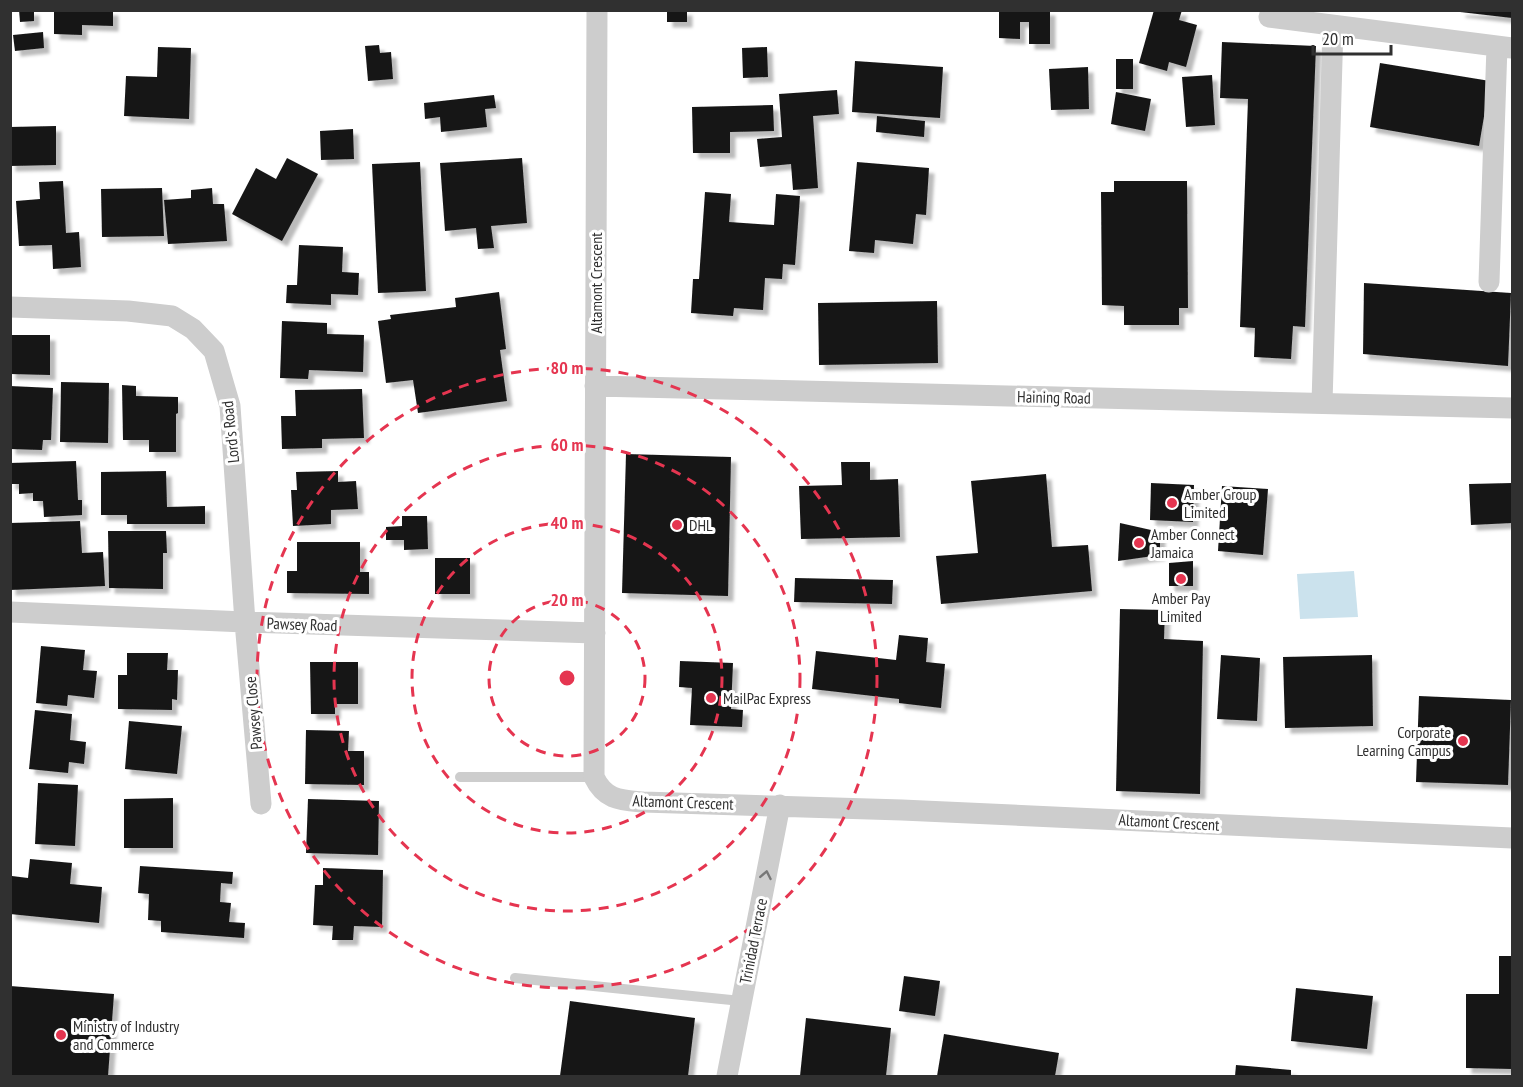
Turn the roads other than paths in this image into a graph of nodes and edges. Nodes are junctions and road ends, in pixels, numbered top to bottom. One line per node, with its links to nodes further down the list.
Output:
1 (597, 10): 7 (street, Altamont Crescent)
2 (1269, 17): 3 (street)
3 (1333, 26): 4 (street); 8 (street)
4 (1504, 47): 5 (street)
5 (1489, 282)
6 (10, 307): 11 (street, Lord's Road)
7 (595, 386): 8 (street, Haining Road); 12 (street, Altamont Crescent)
8 (1322, 403): 9 (street, Haining Road)
9 (1512, 408)
10 (10, 612): 11 (street, Pawsey Road)
11 (245, 622): 12 (street, Pawsey Road); 15 (street, Pawsey Close)
12 (595, 633): 14 (street, Altamont Crescent)
13 (460, 777): 14 (lane)
14 (594, 777): 16 (street, Altamont Crescent)
15 (261, 804)
16 (780, 806): 17 (street, Altamont Crescent); 19 (street, Trinidad Terrace, one-way to 16)
17 (1512, 838)
18 (515, 978): 19 (lane)
19 (741, 1002): 20 (street, Trinidad Terrace)
20 (727, 1077)

